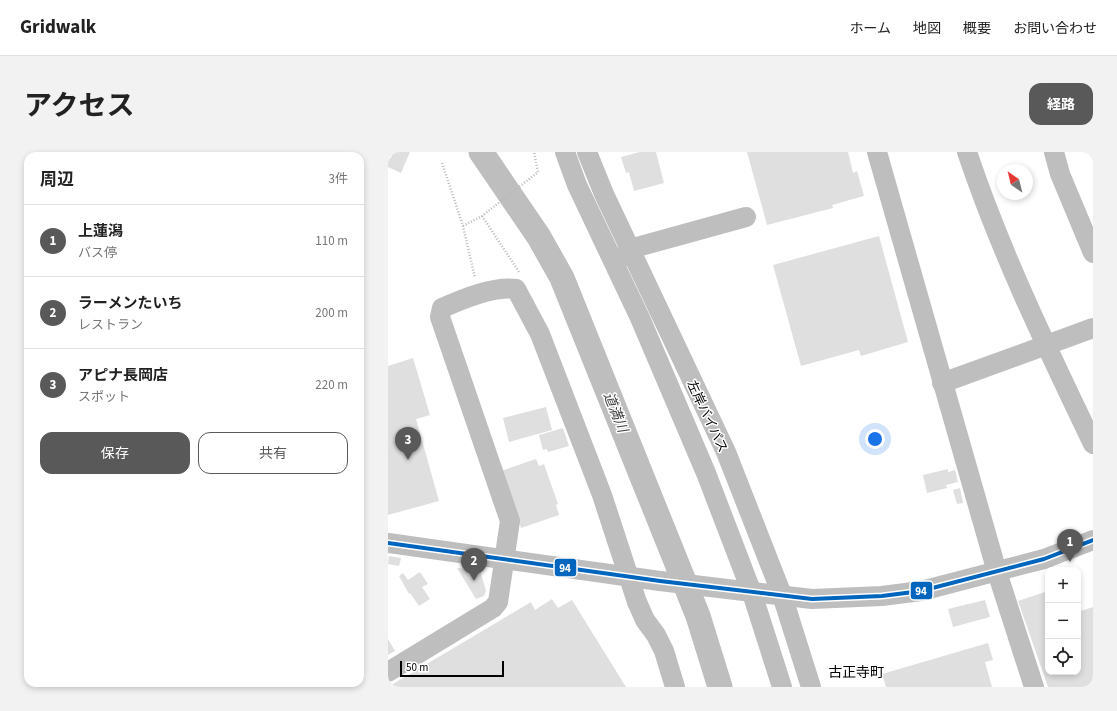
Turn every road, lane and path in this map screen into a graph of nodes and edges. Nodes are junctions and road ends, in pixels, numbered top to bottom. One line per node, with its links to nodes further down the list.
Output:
1 (534, 152): 8 (path)
2 (565, 152): 15 (street, 左岸バイパス)
3 (587, 152): 11 (street, 左岸バイパス)
4 (877, 152): 18 (street)
5 (968, 152): 17 (street)
6 (1054, 152): 12 (street)
7 (442, 164): 10 (path)
8 (482, 216): 10 (path); 13 (path)
9 (746, 217): 11 (street)
10 (463, 226): 14 (path)
11 (630, 249): 15 (street); 26 (street, 左岸バイパス)
12 (1093, 253)
13 (520, 274)
14 (483, 294): 22 (street); 24 (street)
15 (640, 318): 25 (street, 左岸バイパス)
16 (1093, 328): 17 (street)
17 (1046, 346): 18 (street); 19 (street)
18 (942, 383): 23 (street)
19 (1093, 444)
20 (1093, 540): 23 (street)
21 (388, 543): 22 (street)
22 (503, 560): 24 (street); 27 (street)
23 (997, 572): 26 (street); 31 (street)
24 (630, 577): 25 (street); 28 (street)
25 (752, 592): 26 (street); 29 (street, 左岸バイパス)
26 (782, 595): 30 (street, 左岸バイパス)
27 (388, 672)
28 (675, 687)
29 (782, 687)
30 (811, 687)
31 (1034, 687)

